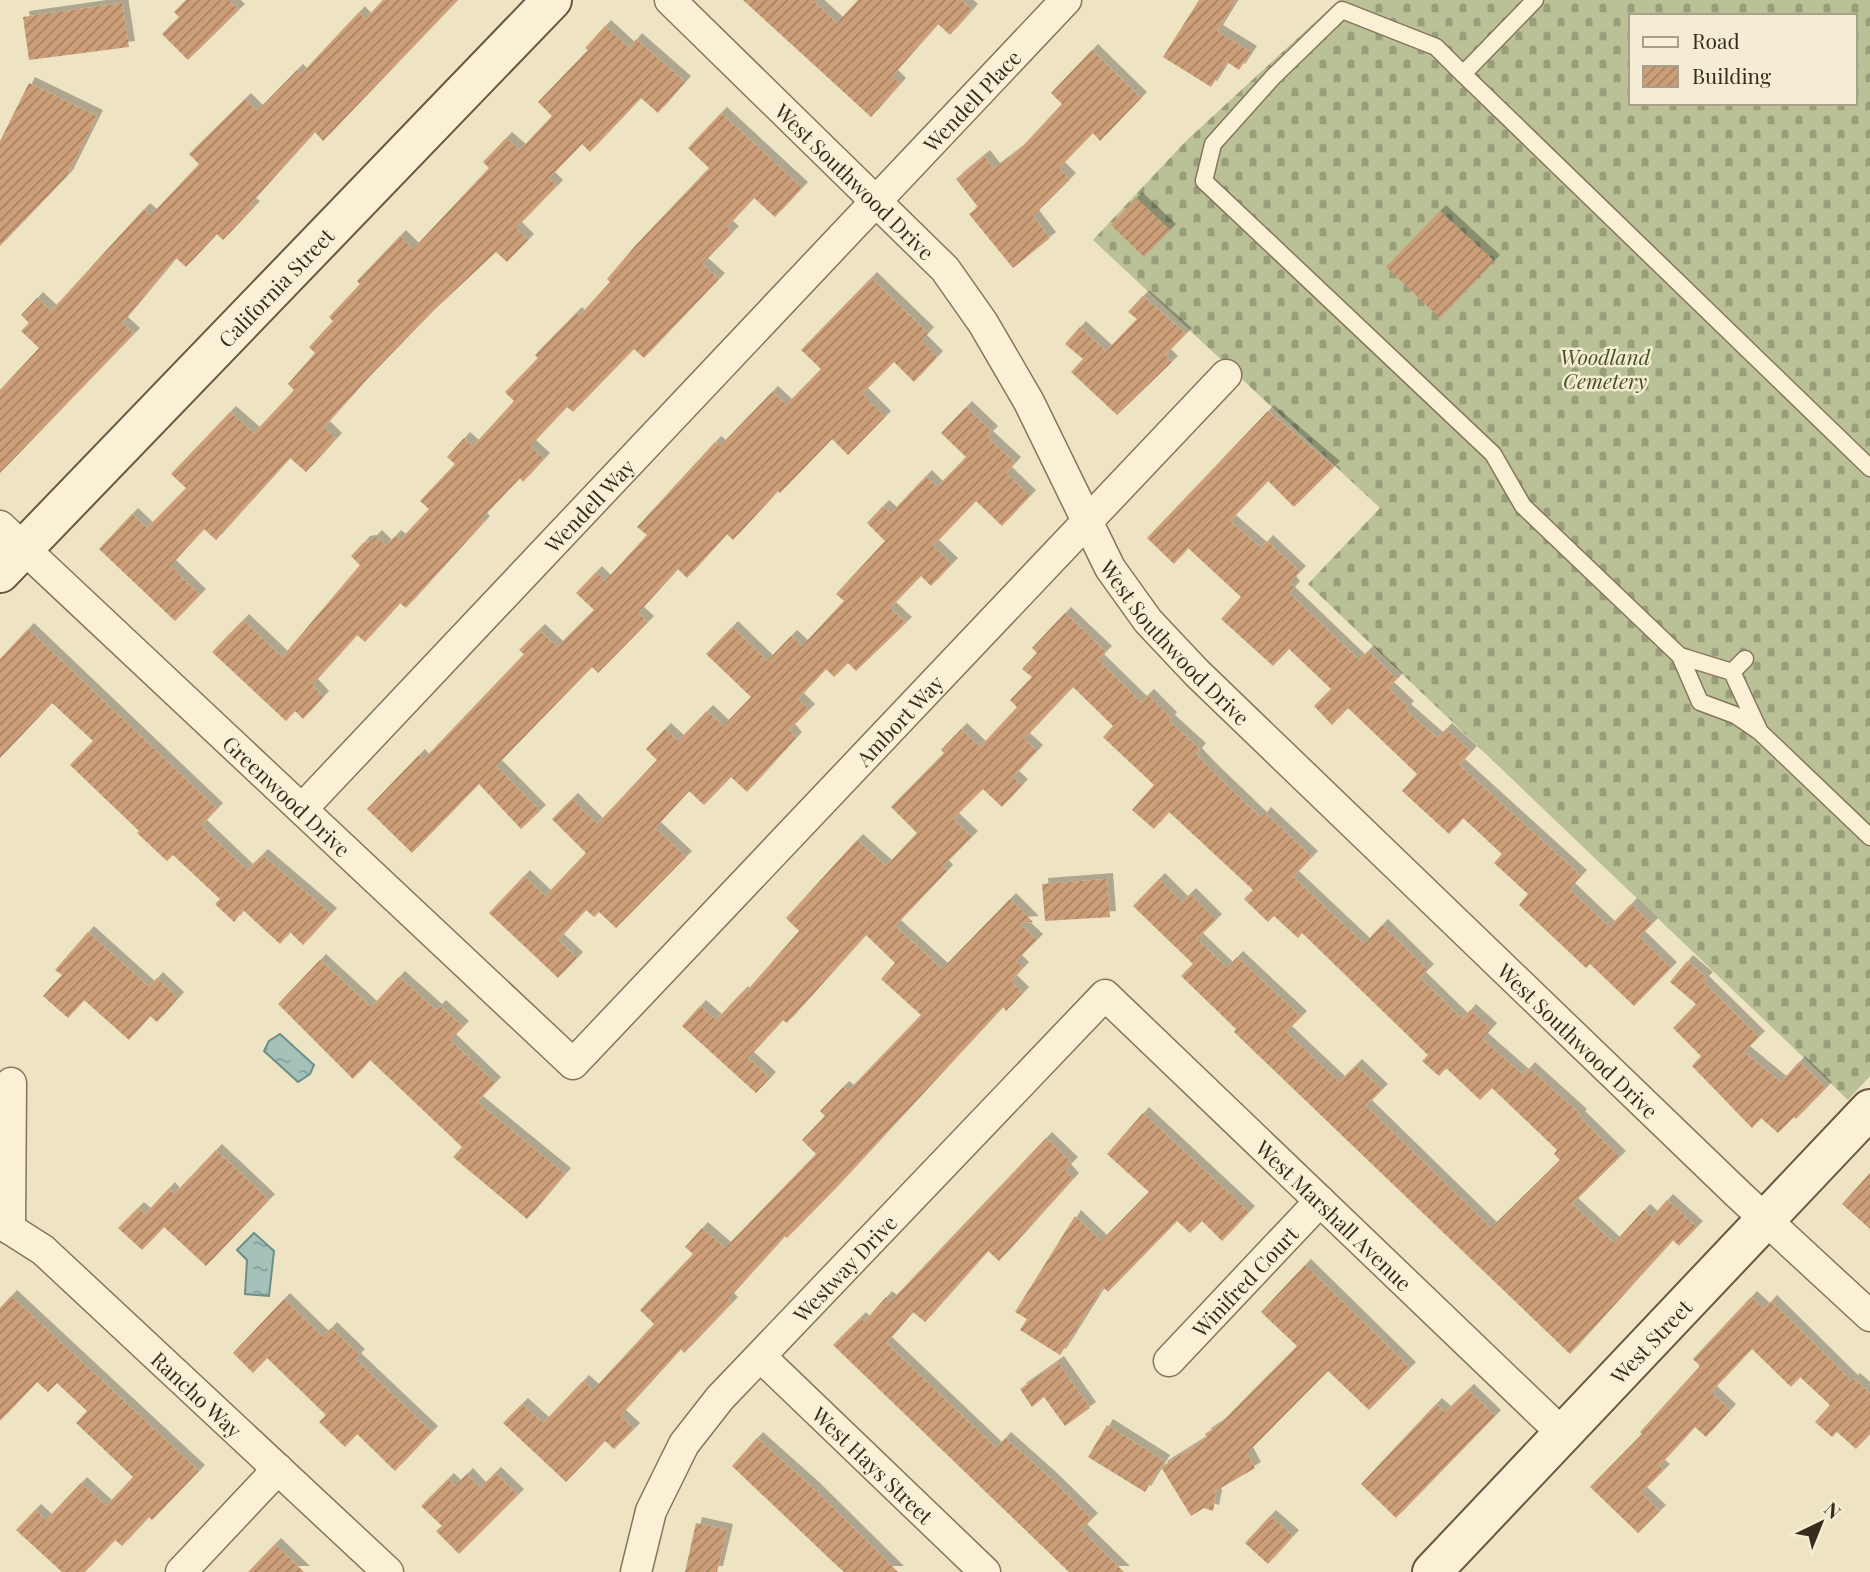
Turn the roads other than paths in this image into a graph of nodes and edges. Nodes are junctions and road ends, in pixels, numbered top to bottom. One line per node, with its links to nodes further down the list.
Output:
1 (552, 0): 10 (street, California Street)
2 (670, 0): 6 (street, West Southwood Drive)
3 (1066, 0): 6 (street, Wendell Place)
4 (1535, 0): 5 (lane)
5 (1464, 74): 8 (lane); 11 (lane)
6 (876, 199): 9 (street, West Southwood Drive); 15 (street, Wendell Way)
7 (1226, 375): 9 (street, Ambort Way)
8 (1870, 468)
9 (1087, 521): 18 (street, Ambort Way); 22 (street, West Southwood Drive)
10 (8, 549): 15 (street, Greenwood Drive)
11 (1680, 656): 13 (lane); 14 (lane)
12 (1745, 659): 13 (lane)
13 (1732, 672): 14 (lane)
14 (1760, 732): 16 (lane)
15 (302, 809): 18 (street, Greenwood Drive)
16 (1870, 837)
17 (1105, 995): 21 (street, West Marshall Avenue); 25 (street, Westway Drive)
18 (573, 1064)
19 (11, 1083): 23 (street)
20 (1870, 1109): 22 (street, West Street)
21 (1321, 1201): 26 (street, Winifred Court); 27 (street, West Marshall Avenue)
22 (1765, 1219): 24 (street, West Southwood Drive); 27 (street, West Street)
23 (5, 1232): 28 (street, Rancho Way)
24 (1870, 1316)
25 (762, 1358): 31 (street, Westway Drive); 32 (street, West Hays Street)
26 (1169, 1362)
27 (1563, 1434): 33 (street, West Street)
28 (278, 1469): 29 (street); 30 (street, Rancho Way)
29 (181, 1572)
30 (388, 1572)
31 (636, 1572)
32 (985, 1572)
33 (1432, 1572)

